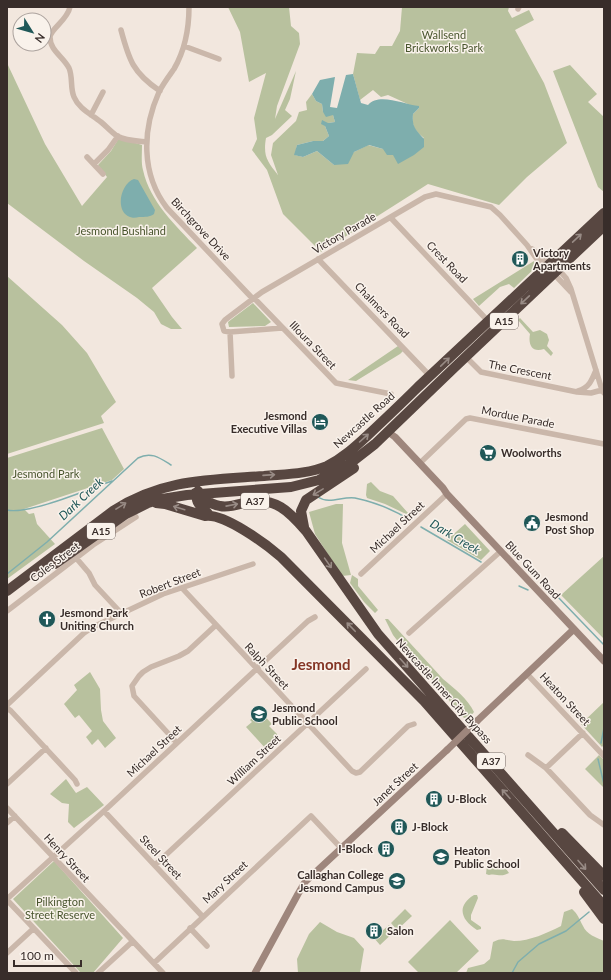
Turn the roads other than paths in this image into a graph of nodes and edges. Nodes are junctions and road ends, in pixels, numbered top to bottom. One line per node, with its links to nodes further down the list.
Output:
1 (70, 7): 8 (street)
2 (189, 7): 4 (street, Birchgrove Drive)
3 (121, 30): 6 (street)
4 (184, 46): 5 (street); 6 (street, Birchgrove Drive)
5 (219, 59)
6 (160, 91): 10 (street, Birchgrove Drive)
7 (103, 92): 8 (street)
8 (92, 115): 9 (street)
9 (118, 136): 10 (street); 12 (street)
10 (147, 142): 19 (street, Birchgrove Drive)
11 (87, 157): 12 (street)
12 (94, 164): 13 (street)
13 (103, 174)
14 (604, 213): 18 (highway, Newcastle Road / A15, one-way to 14)
15 (391, 218): 17 (street, Victory Parade); 18 (street, Victory Parade); 20 (street, Crest Road)
16 (604, 226): 18 (highway, Newcastle Road / A15)
17 (318, 260): 19 (street, Victory Parade); 26 (street, Chalmers Road)
18 (552, 268): 20 (highway, Newcastle Road / A15); 23 (highway, Newcastle Road / A15, one-way to 23); 24 (street, Victory Parade)
19 (253, 298): 21 (street, Illoura Street); 22 (street, Victory Parade)
20 (488, 321): 26 (highway, Newcastle Road / A15, one-way to 20)
21 (282, 328): 22 (street); 29 (street, Illoura Street)
22 (230, 332): 25 (street, Victory Parade)
23 (466, 357): 28 (street, The Crescent); 31 (highway, Newcastle Road / A15)
24 (596, 369): 27 (street, Victory Parade); 28 (street)
25 (232, 376)
26 (430, 376): 30 (highway, Newcastle Road / A15)
27 (603, 391): 28 (street, The Crescent)
28 (577, 392)
29 (391, 394)
30 (380, 423): 31 (highway); 35 (highway, Newcastle Road / A15, one-way to 30)
31 (388, 432): 33 (highway, Newcastle Road / A15); 34 (street, Blue Gum Road); 38 (street, Blue Gum Road)
32 (604, 444): 34 (street, Mordue Parade)
33 (369, 450): 37 (highway, Newcastle Road / A15); 42 (highway, one-way to 42)
34 (420, 463): 38 (street, Blue Gum Road)
35 (210, 479): 36 (highway, Newcastle Road / A15); 37 (highway)
36 (169, 486): 37 (highway, A37); 48 (highway, Newcastle Road / A15, one-way to 36)
37 (197, 494): 39 (highway, Newcastle Road / A15); 40 (highway); 42 (highway, A37, one-way to 42)
38 (447, 494): 43 (street, Blue Gum Road); 46 (street, Michael Street)
39 (148, 503): 40 (highway, A37, one-way to 39); 49 (highway, Newcastle Road / A15)
40 (209, 515): 77 (highway, Newcastle Inner City Bypass / A37, one-way to 40)
41 (136, 517): 44 (street, Coles Street)
42 (306, 530): 72 (highway, Newcastle Inner City Bypass / A37, one-way to 72)
43 (501, 551): 54 (street, Blue Gum Road); 55 (street)
44 (77, 559): 50 (street, Coles Street); 51 (street)
45 (253, 564): 47 (street, Robert Street)
46 (361, 574)
47 (182, 588): 51 (street, Robert Street); 53 (street, Ralph Street)
48 (7, 591)
49 (7, 598)
50 (7, 611)
51 (122, 614): 60 (street, Robert Street)
52 (314, 618): 57 (street, Michael Street)
53 (216, 625): 57 (street, Ralph Street); 65 (street)
54 (574, 629): 56 (street, Blue Gum Road); 59 (street, Janet Street)
55 (409, 633)
56 (604, 661)
57 (256, 669): 62 (street, Ralph Street); 65 (street, Michael Street)
58 (366, 669): 62 (street, William Street)
59 (527, 674): 64 (street, Heaton Street); 79 (street, Janet Street, bridge)
60 (7, 704)
61 (7, 708): 66 (street)
62 (308, 724): 63 (street, Ralph Street); 81 (street, William Street)
63 (414, 724)
64 (583, 733): 68 (street, Heaton Street); 69 (street)
65 (177, 743): 74 (street, Michael Street)
66 (46, 748): 70 (street); 71 (street)
67 (528, 755): 69 (street)
68 (604, 756)
69 (546, 768): 78 (street)
70 (7, 784)
71 (77, 784)
72 (514, 788): 82 (highway); 83 (highway, Newcastle Inner City Bypass / A37, one-way to 83)
73 (7, 808): 75 (street, Henry Street)
74 (104, 811): 80 (street, Michael Street); 81 (street, Steel Street)
75 (15, 816): 76 (street); 80 (street, Henry Street)
76 (7, 823)
77 (532, 824): 85 (highway, Newcastle Inner City Bypass / A37); 87 (highway)
78 (604, 825)
79 (341, 848): 86 (street, Mary Street); 97 (street, Janet Street)
80 (53, 858): 84 (street, Michael Street); 90 (street, Henry Street)
81 (155, 865): 86 (street, Steel Street)
82 (604, 876)
83 (604, 890)
84 (7, 900): 88 (street)
85 (604, 906)
86 (203, 917): 89 (street, Mary Street)
87 (604, 919)
88 (33, 928): 92 (street); 94 (street)
89 (190, 928): 91 (street); 93 (street, Mary Street)
90 (132, 942): 93 (street, Henry Street); 95 (street)
91 (207, 946)
92 (7, 953)
93 (154, 963): 96 (street, Henry Street)
94 (76, 973)
95 (98, 973)
96 (163, 973)
97 (255, 973)

